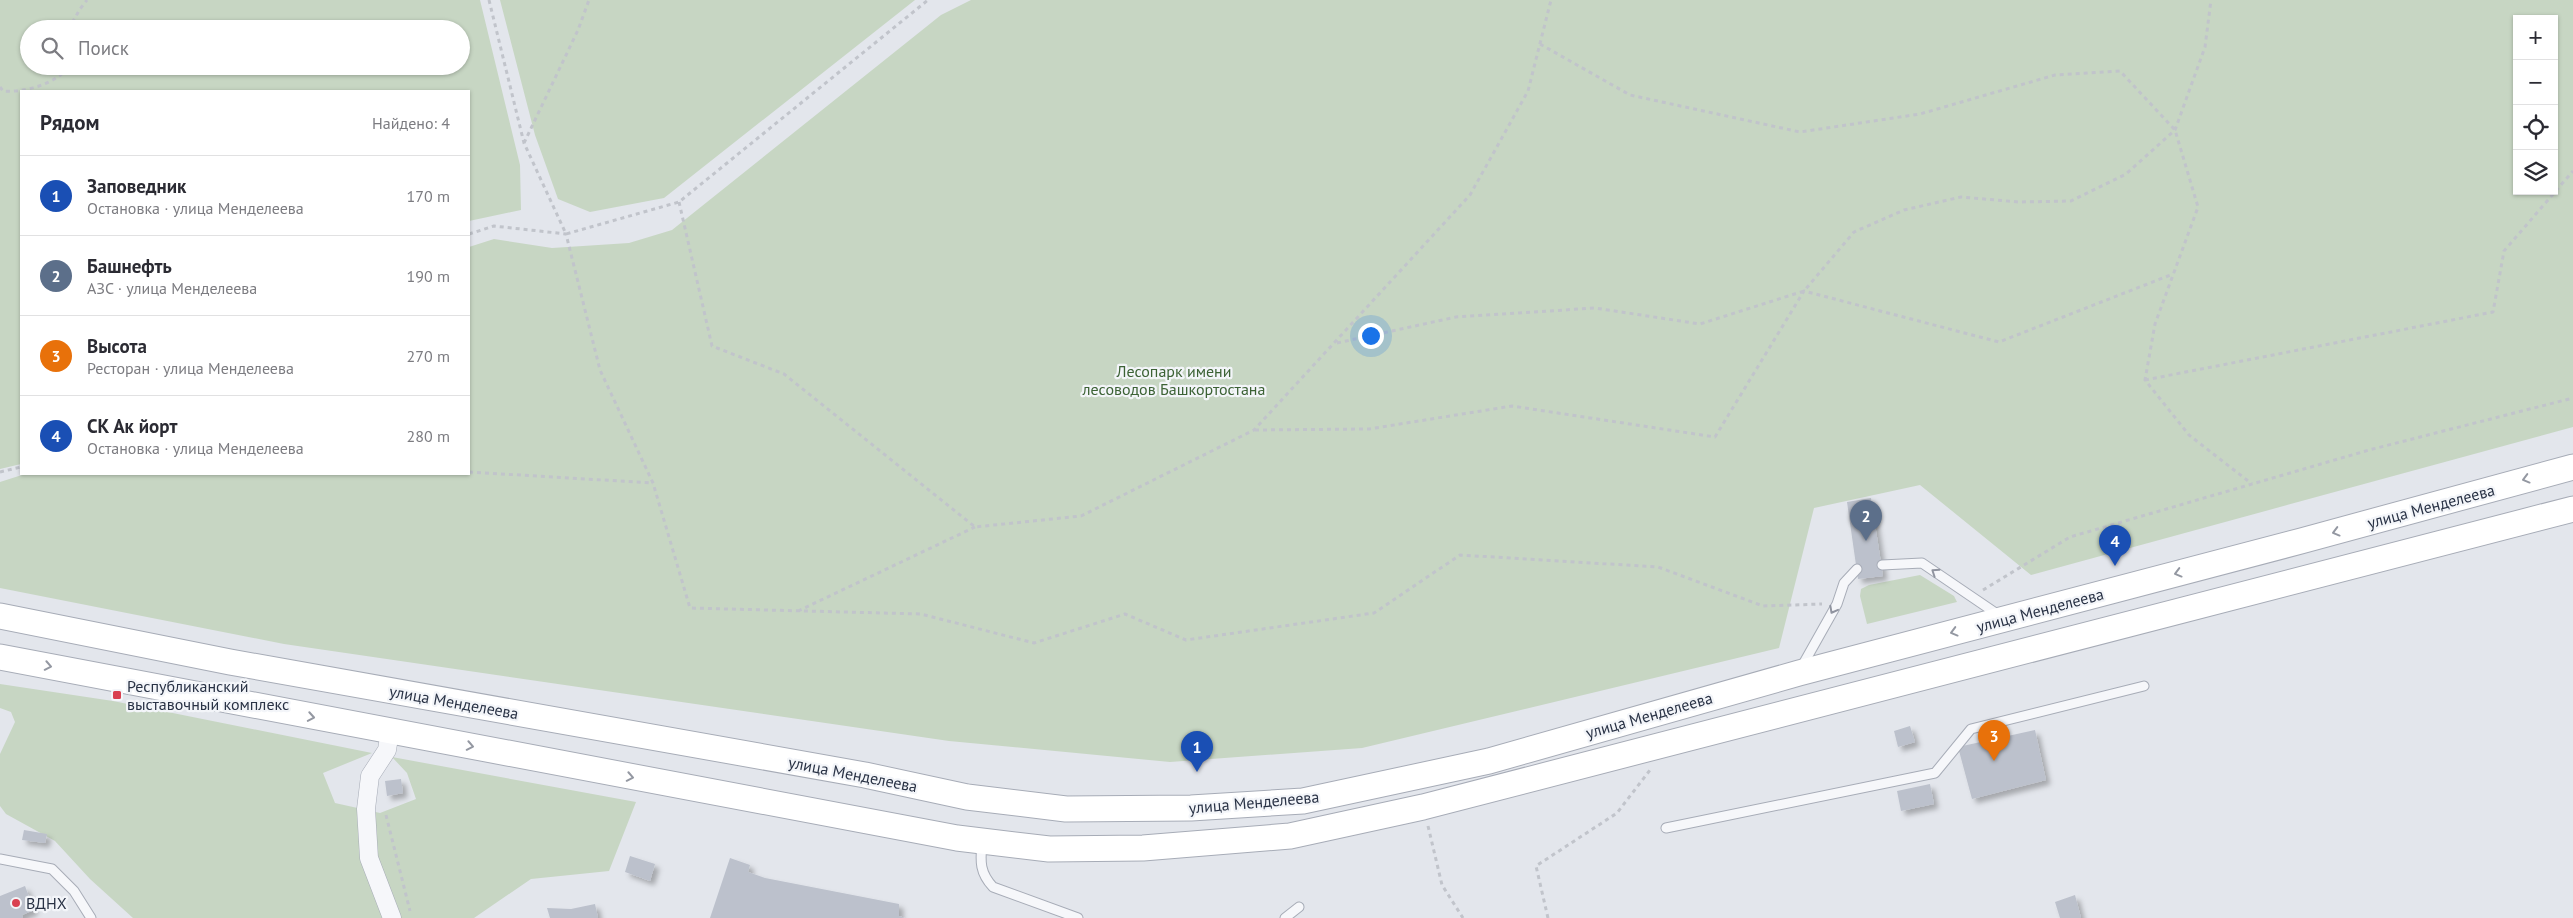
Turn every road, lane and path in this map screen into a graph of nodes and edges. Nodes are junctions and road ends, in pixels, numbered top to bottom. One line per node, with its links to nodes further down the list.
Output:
1 (88, 0): 7 (path)
2 (489, 0): 14 (path)
3 (589, 0): 14 (path)
4 (928, 0): 16 (path)
5 (1551, 0): 8 (path)
6 (2211, 0): 13 (path)
7 (74, 20)
8 (1540, 44): 13 (path); 21 (path)
9 (56, 75): 11 (path)
10 (0, 87): 12 (path)
11 (28, 90)
12 (20, 91)
13 (2175, 130): 19 (path); 20 (path)
14 (524, 142): 18 (path)
15 (2573, 172): 22 (path)
16 (679, 202): 18 (path); 32 (path)
17 (470, 234): 18 (path)
18 (566, 234): 29 (path)
19 (2174, 274): 20 (path); 22 (path)
20 (1804, 291): 21 (path); 24 (path)
21 (1336, 343): 24 (path)
22 (2145, 380): 30 (path)
23 (2573, 398): 30 (path)
24 (1254, 430): 32 (path)
25 (20, 467): 27 (path)
26 (2573, 467): 39 (main road, улица Менделеева, one-way to 39)
27 (0, 472)
28 (470, 472): 29 (path)
29 (653, 482): 37 (path)
30 (2252, 484): 35 (path)
31 (2573, 509): 46 (main road, улица Менделеева)
32 (975, 527): 37 (path)
33 (1882, 565): 35 (lane, one-way to 33)
34 (1857, 569): 36 (lane)
35 (1972, 597): 39 (lane)
36 (1837, 604): 37 (path); 41 (lane, one-way to 41)
37 (797, 611)
38 (0, 616): 41 (main road, улица Менделеева)
39 (2004, 619): 41 (main road, улица Менделеева, one-way to 41)
40 (0, 657): 43 (main road, улица Менделеева, one-way to 43)
41 (1799, 673)
42 (2144, 686): 47 (lane)
43 (390, 731): 48 (main road, улица Менделеева, one-way to 48); 52 (street)
44 (1646, 766): 57 (path)
45 (383, 805): 53 (path)
46 (1423, 807): 48 (main road, улица Менделеева); 56 (path)
47 (1666, 828)
48 (982, 841): 54 (lane)
49 (0, 859): 51 (lane)
50 (1299, 907): 55 (lane)
51 (92, 918)
52 (392, 918)
53 (411, 918)
54 (1078, 918)
55 (1284, 918)
56 (1463, 918)
57 (1548, 918)

